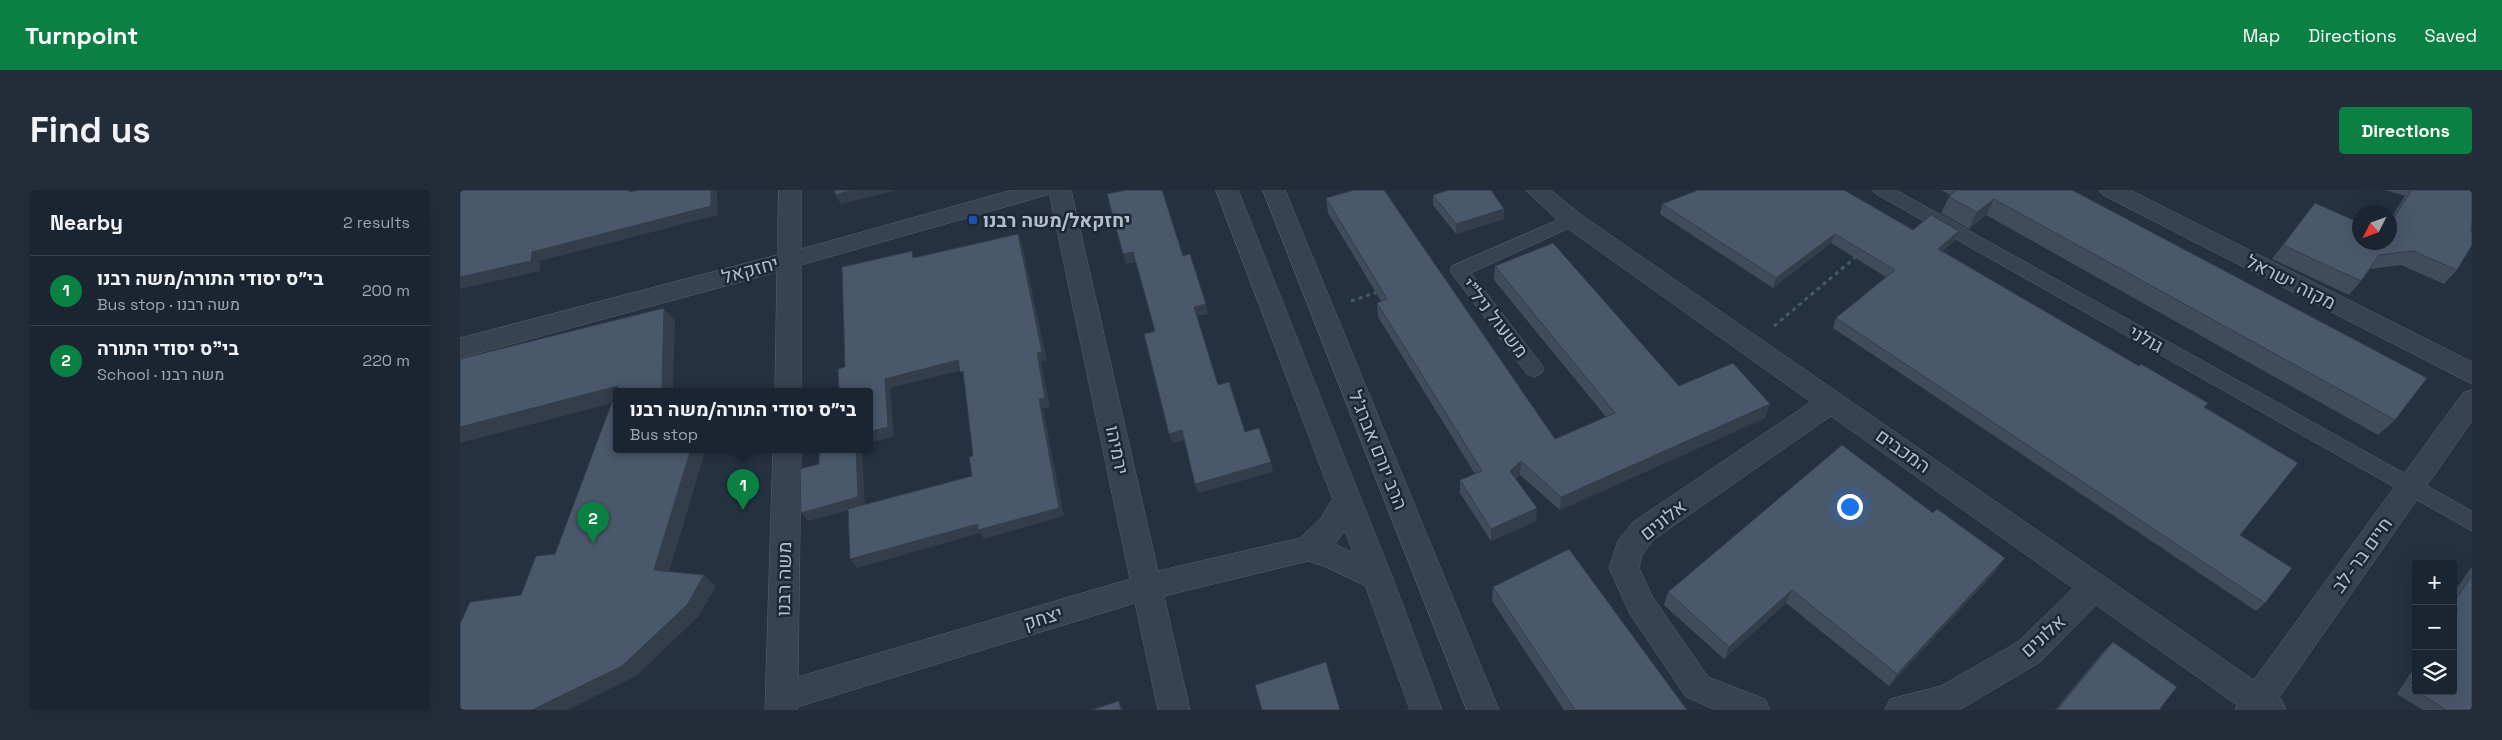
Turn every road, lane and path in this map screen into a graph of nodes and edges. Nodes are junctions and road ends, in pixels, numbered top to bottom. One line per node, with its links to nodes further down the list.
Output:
1 (790, 190): 11 (street)
2 (1039, 190): 11 (street, יחזקאל)
3 (1060, 190): 28 (street, ירמיהו)
4 (1227, 190): 23 (street)
5 (1274, 190): 13 (street, הרב יורם אברג'ל)
6 (1538, 190): 9 (street, המכבים)
7 (1882, 190): 22 (lane, גולני)
8 (2111, 190): 17 (street, מקוה ישראל)
9 (1572, 220): 14 (street, המכבים); 16 (lane, משעול ניל"י)
10 (1862, 252): 14 (path)
11 (791, 260): 15 (street, יחזקאל); 18 (street)
12 (1385, 290): 13 (path)
13 (1322, 310): 33 (street, הרב יורם אברג'ל)
14 (1751, 345): 20 (street, המכבים)
15 (460, 348)
16 (1534, 369)
17 (2472, 374)
18 (788, 388)
19 (2472, 400): 22 (street, חיים בר-לב)
20 (1832, 401): 27 (street, המכבים); 34 (street, אלונים)
21 (787, 453): 29 (street, משה רבנו)
22 (2410, 488): 24 (lane, גולני); 30 (street, חיים בר-לב)
23 (1347, 499): 25 (street, יצחק); 26 (street)
24 (2472, 522)
25 (1308, 549): 26 (street, יצחק); 28 (street, יצחק)
26 (1378, 579): 32 (street)
27 (2095, 586): 30 (street, המכבים); 35 (street, אלונים)
28 (1146, 587): 29 (street, יצחק); 31 (street, ירמיהו)
29 (781, 704)
30 (2259, 707)
31 (1174, 710)
32 (1426, 710)
33 (1483, 710)
34 (1754, 710)
35 (1901, 710)

